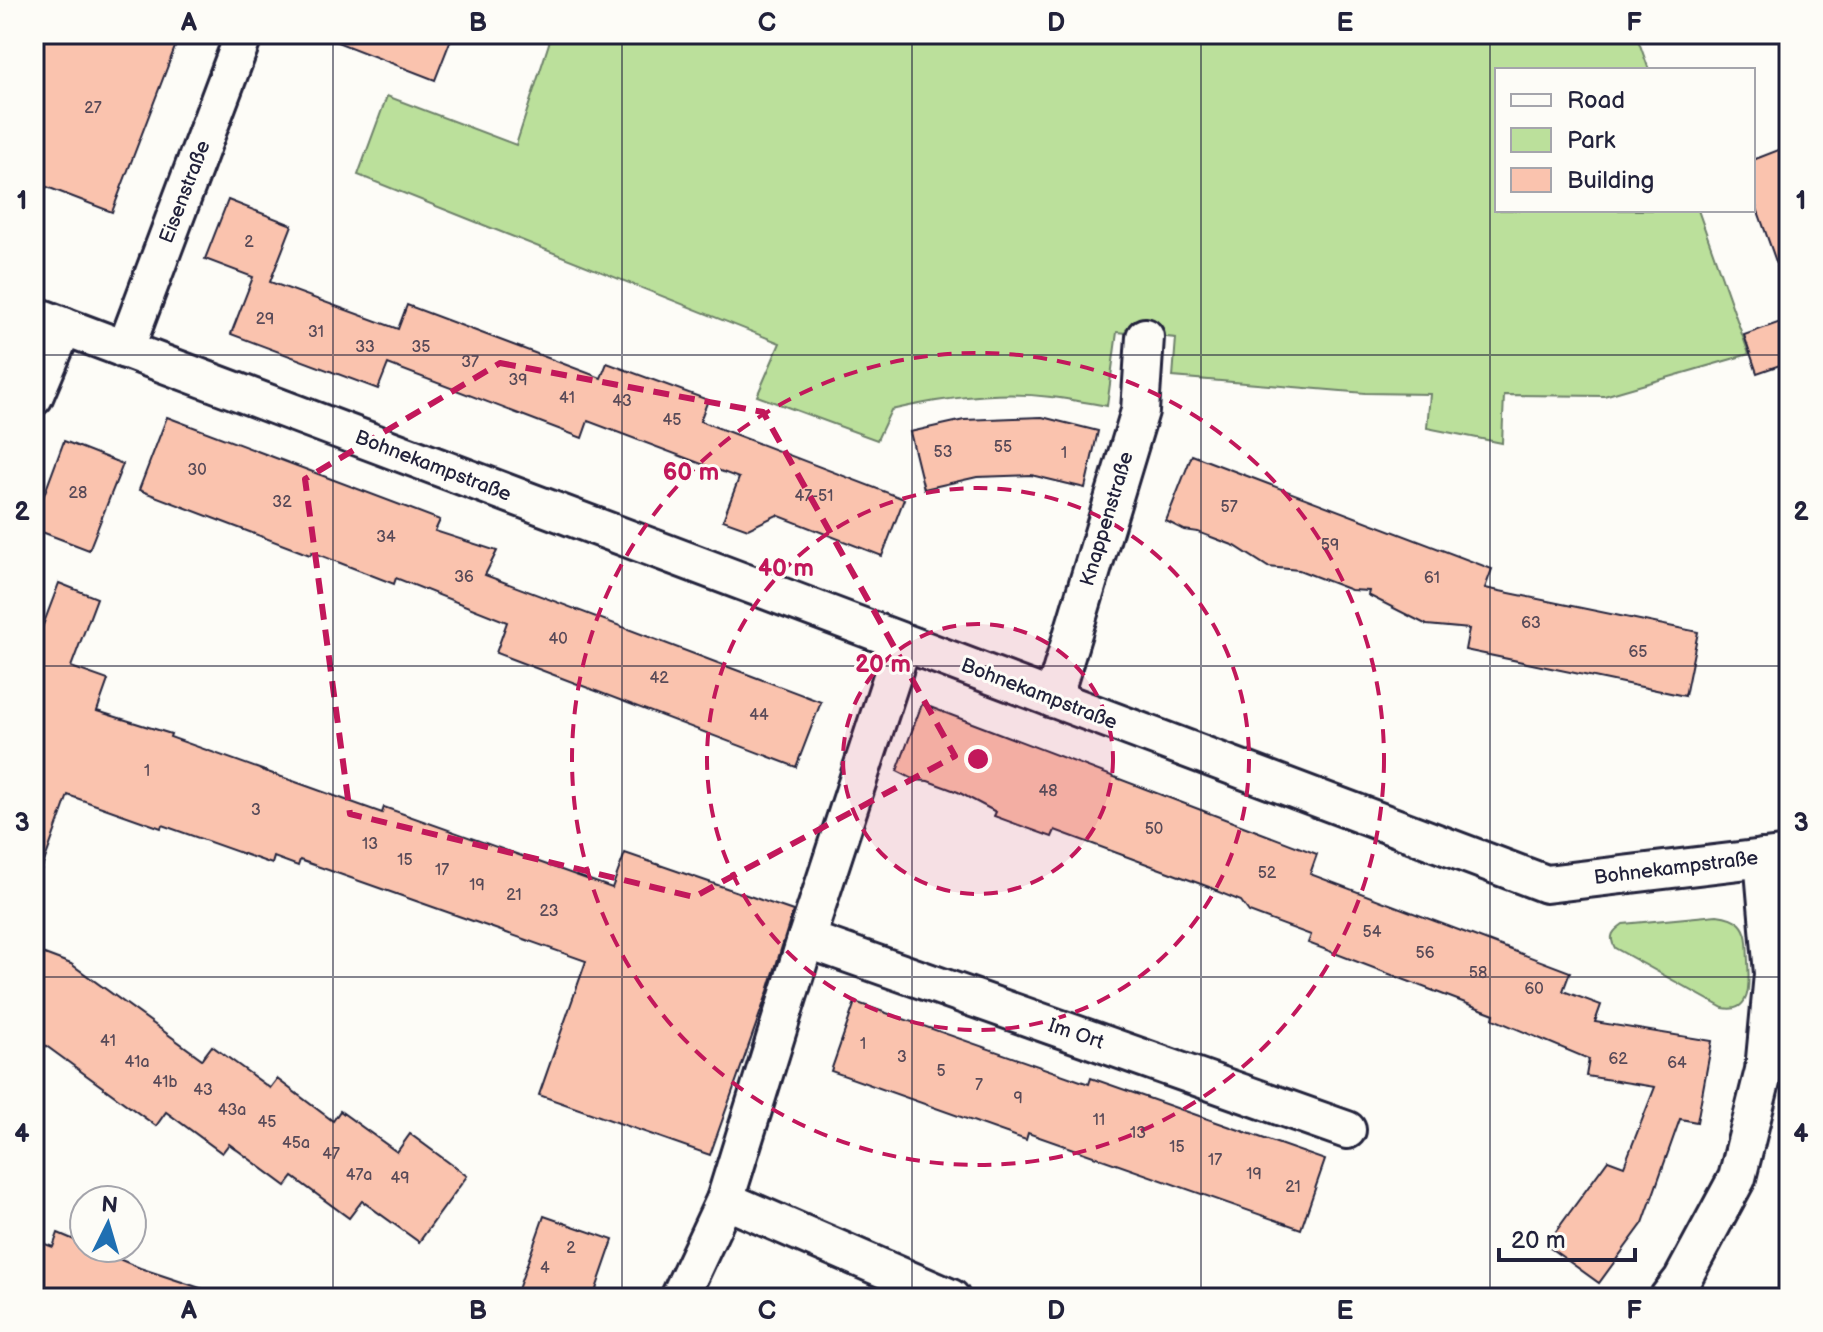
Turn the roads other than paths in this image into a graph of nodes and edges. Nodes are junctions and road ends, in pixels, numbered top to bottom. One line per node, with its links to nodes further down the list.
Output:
1 (244, 34): 4 (street, Eisenstraße)
2 (49, 321): 4 (street, Bohnekampstraße); 5 (street)
3 (1145, 337): 7 (street, Knappenstraße)
4 (125, 350): 6 (street, Bohnekampstraße)
5 (34, 397)
6 (903, 643): 7 (street, Bohnekampstraße); 9 (street)
7 (1053, 699): 8 (street, Bohnekampstraße)
8 (1776, 856): 14 (street)
9 (806, 939): 10 (street, Im Ort); 11 (street)
10 (1347, 1130)
11 (725, 1200): 12 (street); 13 (street)
12 (679, 1298)
13 (951, 1298)
14 (1668, 1298)

